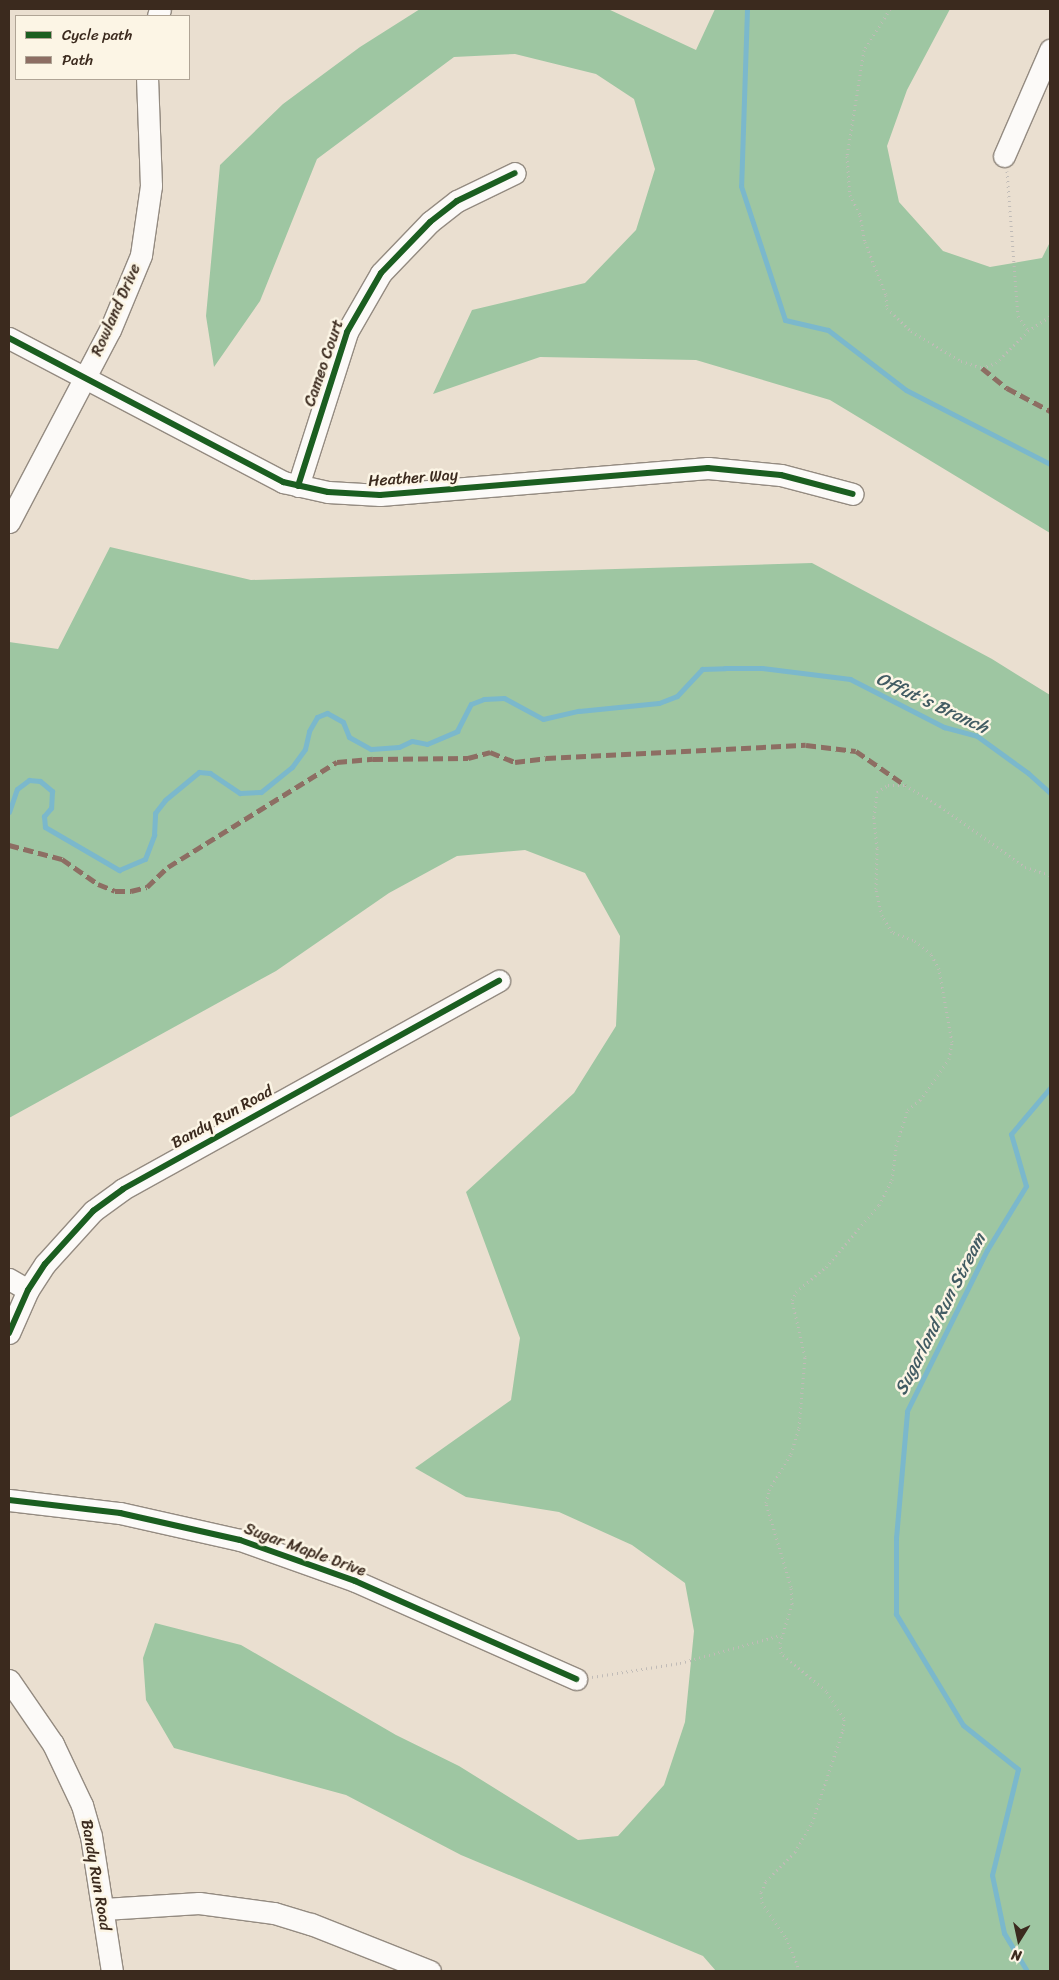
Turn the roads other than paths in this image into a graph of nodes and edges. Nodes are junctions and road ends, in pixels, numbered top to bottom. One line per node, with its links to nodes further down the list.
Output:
1 (1050, 50): 3 (street)
2 (147, 80): 6 (street, Rowland Drive)
3 (1004, 156)
4 (515, 173): 7 (street, Cameo Court)
5 (9, 338): 6 (street, Heather Way)
6 (84, 377): 7 (street, Heather Way); 9 (street, Rowland Drive)
7 (298, 486): 8 (street, Heather Way)
8 (853, 494)
9 (9, 522)
10 (499, 981): 12 (street, Bandy Run Road)
11 (9, 1280): 12 (street)
12 (28, 1290): 13 (street, Bandy Run Road)
13 (9, 1333)
14 (9, 1500): 15 (street, Sugar Maple Drive)
15 (576, 1679)
16 (9, 1680): 17 (street, Bandy Run Road)
17 (104, 1909): 18 (street, Bandy Run Road); 19 (street)
18 (112, 1971)
19 (430, 1971)

